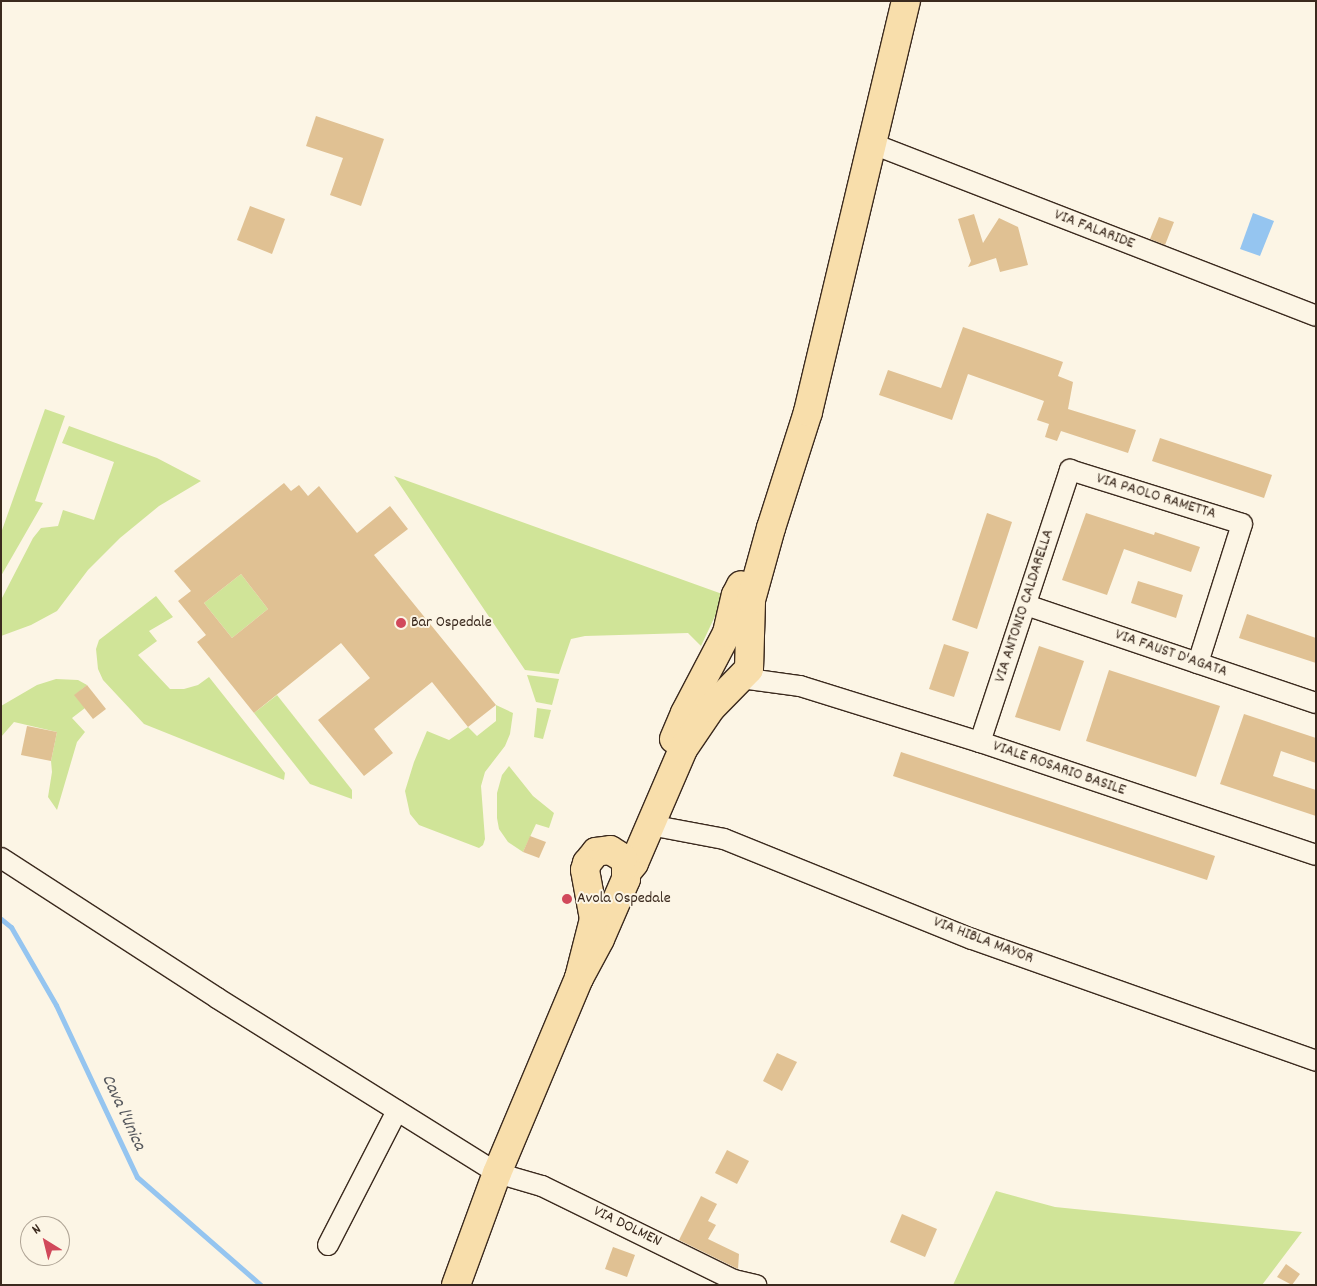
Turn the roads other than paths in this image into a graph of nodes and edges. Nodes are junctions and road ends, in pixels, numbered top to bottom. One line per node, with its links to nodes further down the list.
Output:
1 (906, 1): 2 (main road)
2 (872, 144): 3 (street, VIA FALARIDE); 5 (main road)
3 (1316, 316)
4 (1070, 470): 6 (street, VIA ANTONIO CALDARELLA); 8 (street, VIA PAOLO RAMETTA)
5 (771, 528): 7 (main road); 9 (main road)
6 (1026, 605): 8 (street, VIA FAUST D'AGATA); 11 (street, VIA ANTONIO CALDARELLA)
7 (716, 654): 9 (main road); 13 (main road)
8 (1198, 663): 10 (street, VIA FAUST D'AGATA)
9 (744, 667): 11 (street, VIALE ROSARIO BASILE); 12 (main road)
10 (1316, 703)
11 (980, 742): 14 (street, VIALE ROSARIO BASILE)
12 (650, 825): 16 (main road); 19 (street, VIA HIBLA MAYOR)
13 (610, 850): 16 (main road); 17 (main road)
14 (1316, 855)
15 (1, 858): 20 (street, VIA DOLMEN)
16 (624, 879): 17 (main road); 18 (main road)
17 (588, 883): 18 (main road)
18 (579, 978): 21 (main road)
19 (1316, 1061)
20 (398, 1111): 21 (street, VIA DOLMEN); 22 (street)
21 (497, 1173): 23 (main road); 24 (street, VIA DOLMEN)
22 (328, 1245)
23 (456, 1285)
24 (756, 1285)

